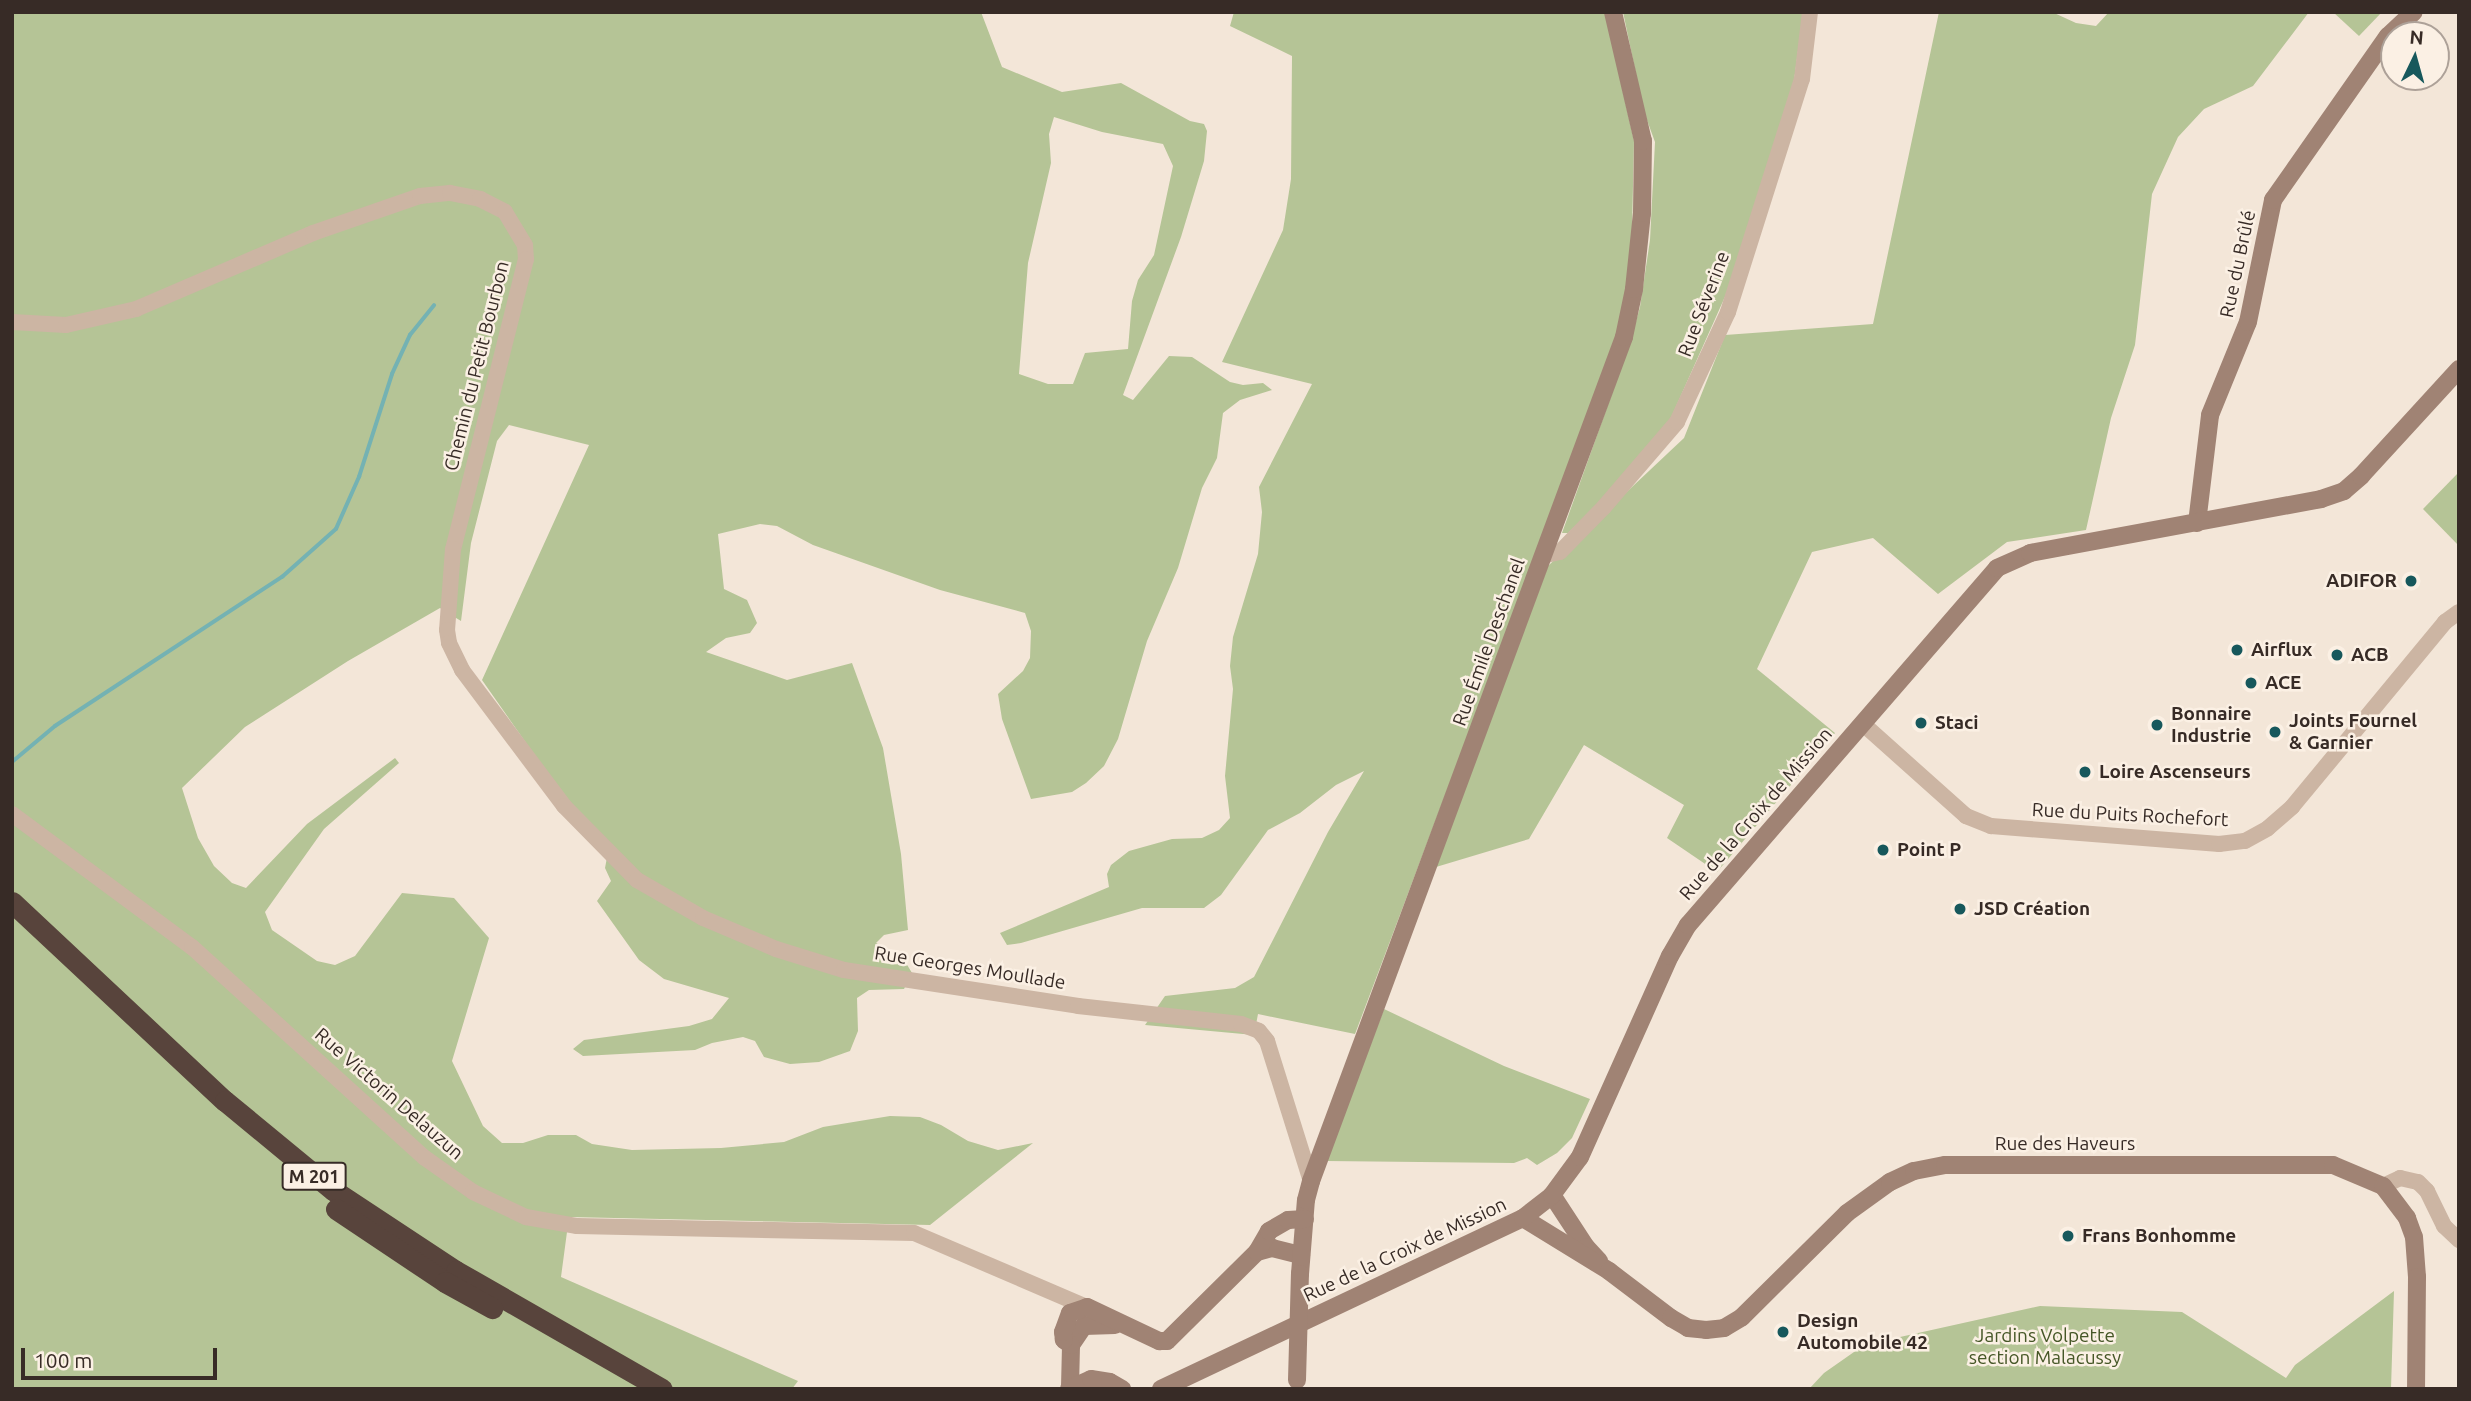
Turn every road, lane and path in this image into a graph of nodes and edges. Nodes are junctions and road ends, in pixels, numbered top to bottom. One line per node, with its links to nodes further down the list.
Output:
1 (1613, 12): 7 (main road, Rue Émile Deschanel)
2 (1810, 12): 7 (street, Rue Séverine)
3 (2414, 12): 6 (main road, Rue du Brûlé)
4 (12, 322): 10 (street, Chemin du Petit Bourbon)
5 (2459, 369): 6 (main road, Rue de la Croix de Mission)
6 (2197, 523): 9 (main road, Rue de la Croix de Mission)
7 (1542, 556): 14 (main road, Rue Émile Deschanel)
8 (2459, 612): 9 (street, Rue du Puits Rochefort)
9 (1862, 723): 16 (main road, Rue de la Croix de Mission)
10 (564, 806): 14 (street, Rue Georges Moullade)
11 (12, 814): 23 (street, Rue Victorin Delauzun)
12 (12, 902): 30 (highway, M 201)
13 (12, 917): 29 (highway, M 201)
14 (1311, 1181): 18 (main road, Rue Émile Deschanel)
15 (2383, 1186): 19 (street); 22 (main road, Rue des Haveurs); 33 (main road, Rue des Haveurs)
16 (1552, 1195): 17 (main road, Rue de la Croix de Mission); 22 (main road, Rue des Haveurs)
17 (1523, 1218): 22 (main road, Rue des Haveurs); 32 (main road, Rue de la Croix de Mission)
18 (1305, 1219): 20 (main road); 21 (main road, Rue Émile Deschanel)
19 (2459, 1240)
20 (1257, 1252): 21 (main road); 24 (main road)
21 (1301, 1255): 27 (main road, Rue Émile Deschanel, bridge)
22 (1609, 1271)
23 (1087, 1307): 24 (main road); 25 (main road)
24 (1127, 1326): 25 (main road)
25 (1072, 1353): 26 (main road); 28 (main road)
26 (1091, 1379): 28 (main road); 31 (main road)
27 (1296, 1385)
28 (1070, 1388)
29 (636, 1389)
30 (662, 1389)
31 (1122, 1389)
32 (1161, 1389)
33 (2416, 1389)

